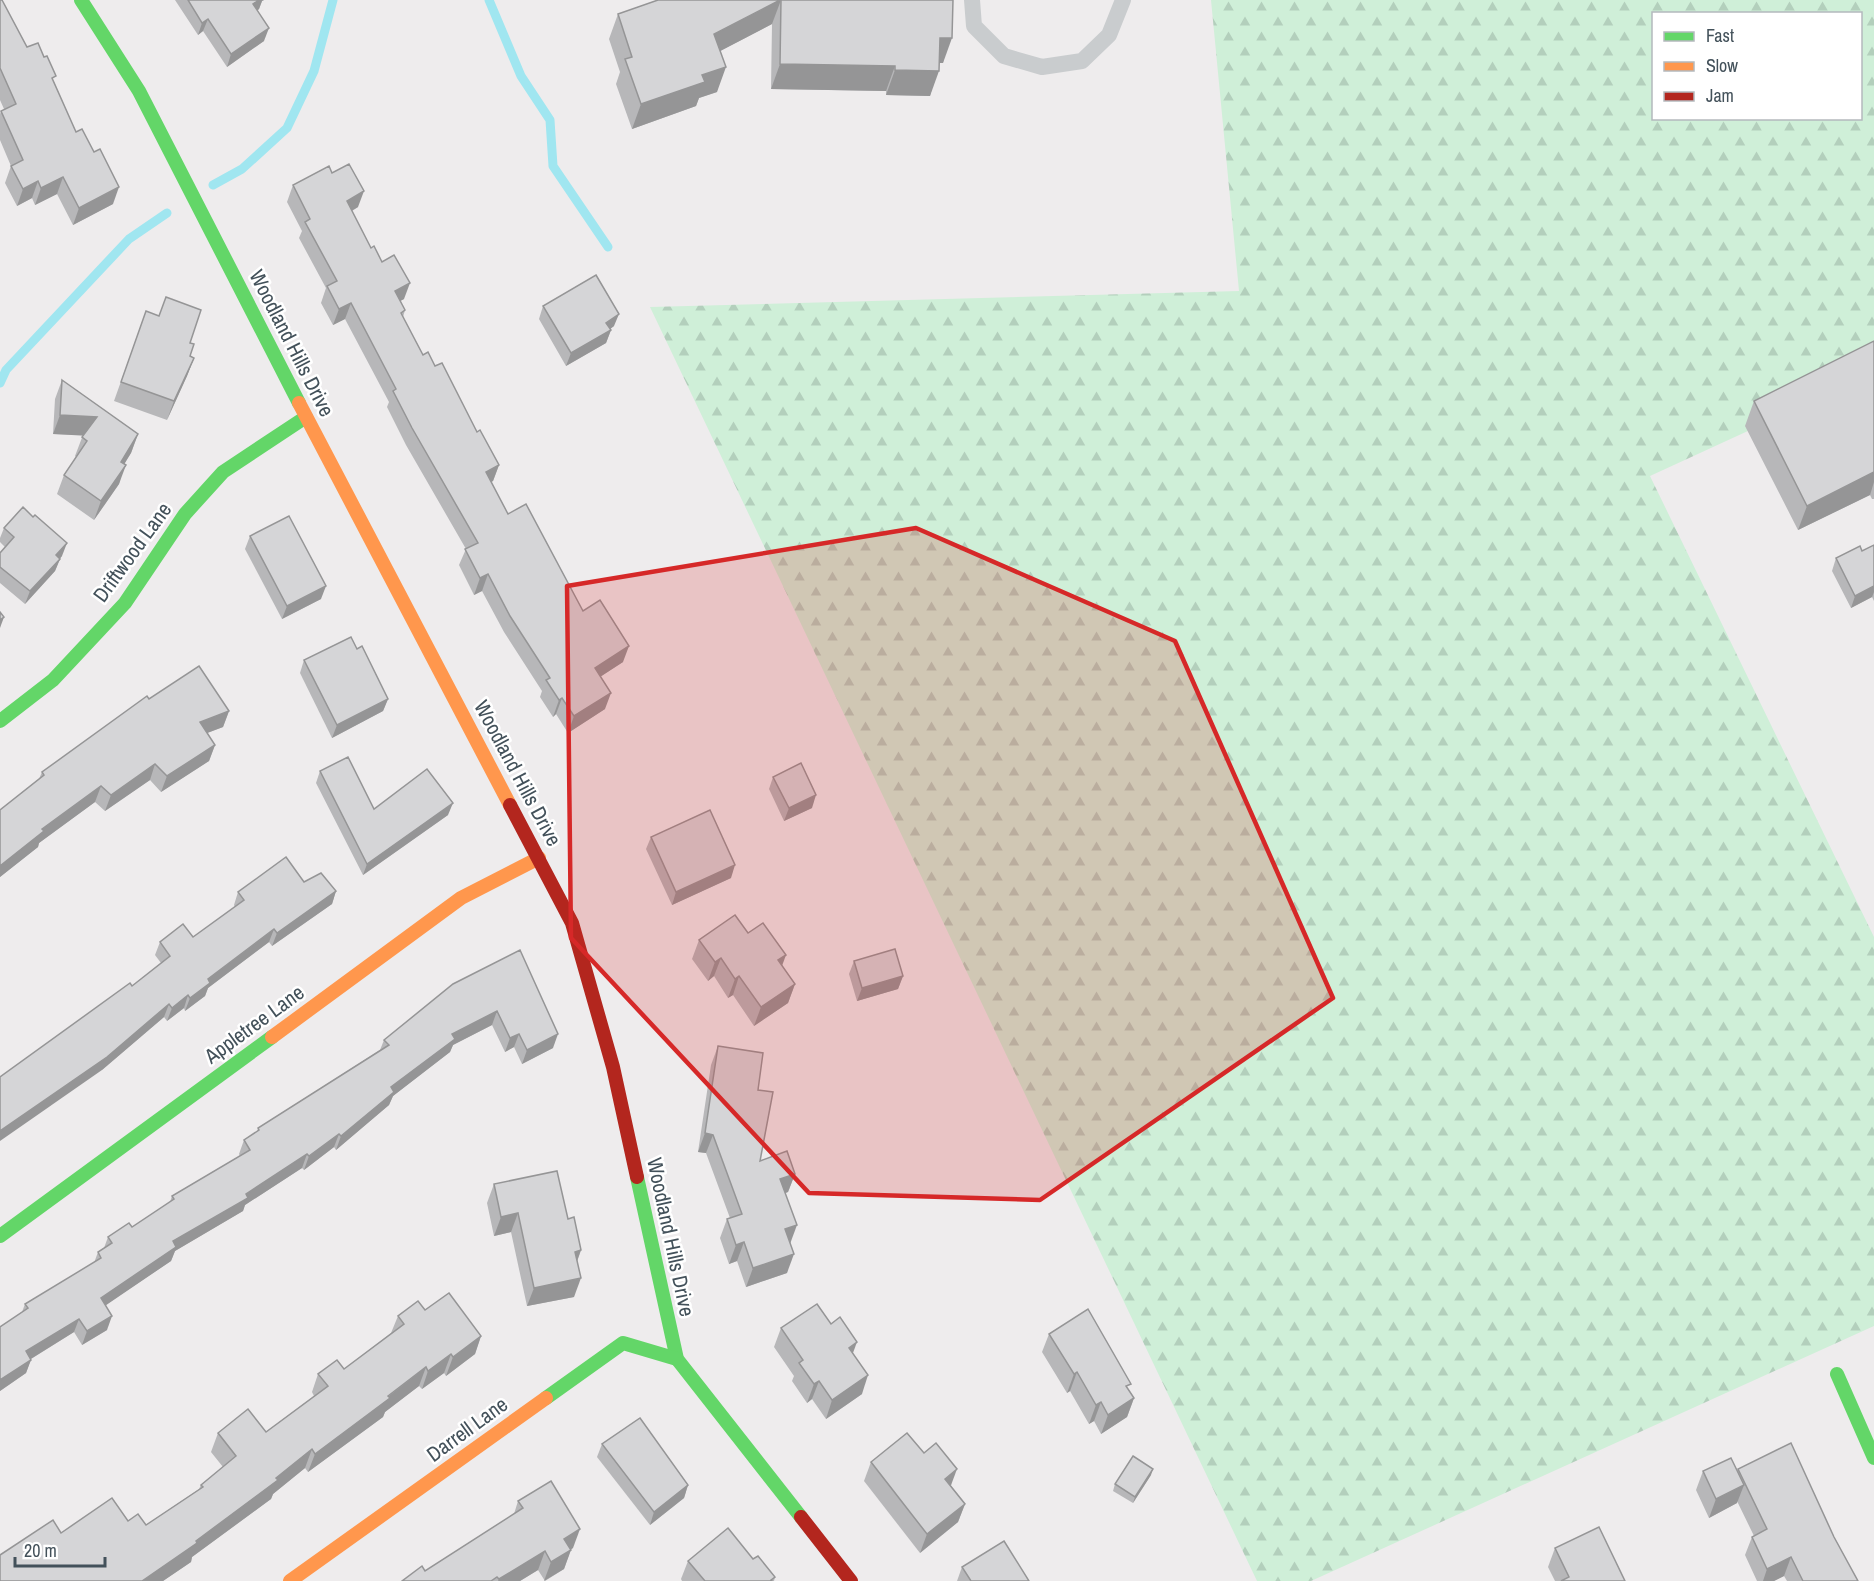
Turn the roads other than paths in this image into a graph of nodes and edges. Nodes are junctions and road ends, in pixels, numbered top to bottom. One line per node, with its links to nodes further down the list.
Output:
1 (81, 0): 4 (street, Woodland Hills Drive)
2 (972, 0): 3 (lane)
3 (1123, 0)
4 (306, 417): 5 (street, Driftwood Lane); 6 (street, Woodland Hills Drive)
5 (0, 721)
6 (540, 858): 7 (street, Appletree Lane); 8 (street, Woodland Hills Drive)
7 (0, 1236)
8 (677, 1359): 11 (street, Darrell Lane); 12 (street, Woodland Hills Drive)
9 (1837, 1374): 10 (street)
10 (1874, 1458)
11 (290, 1581)
12 (850, 1581)

